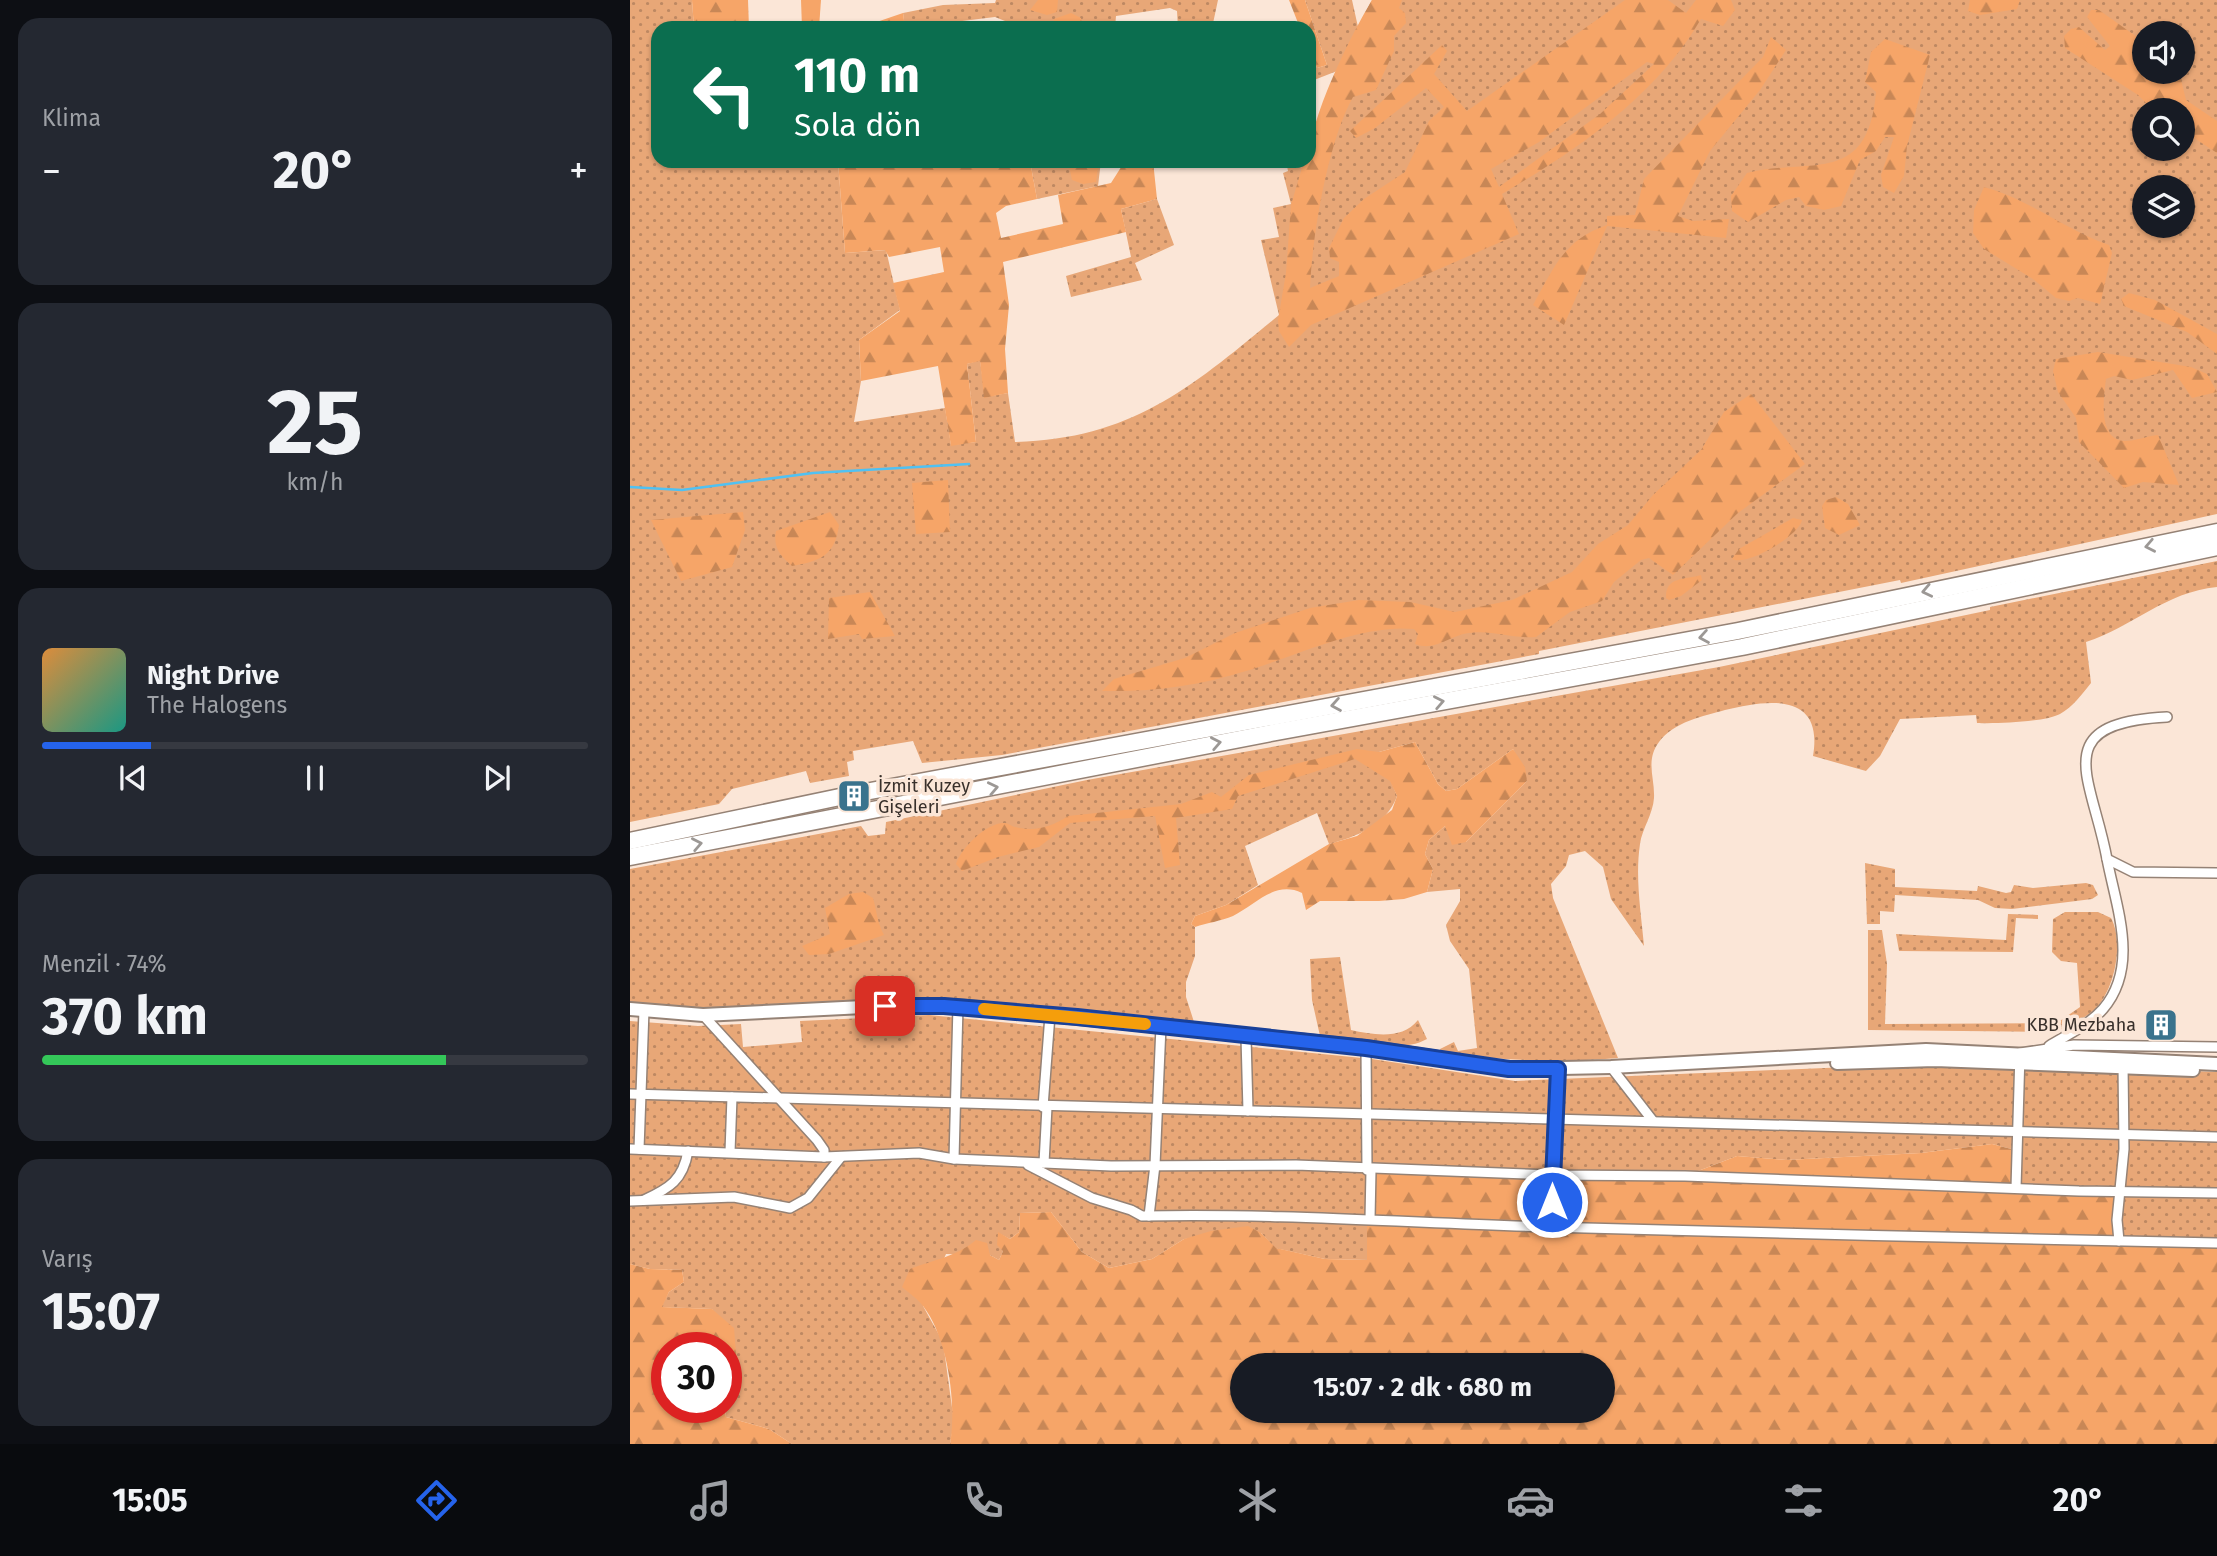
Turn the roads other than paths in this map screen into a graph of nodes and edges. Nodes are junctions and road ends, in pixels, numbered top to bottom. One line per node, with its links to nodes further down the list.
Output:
1 (2217, 532): 4 (highway, one-way to 4)
2 (2217, 547): 5 (highway, one-way to 2)
3 (2167, 717): 6 (street)
4 (630, 841)
5 (630, 857)
6 (2107, 859): 7 (street); 17 (street)
7 (2217, 873)
8 (630, 1009): 10 (main road)
9 (958, 1010): 12 (main road); 13 (main road); 29 (street)
10 (644, 1013): 11 (main road); 12 (main road); 26 (street)
11 (630, 1016)
12 (707, 1018): 28 (street)
13 (1049, 1019): 14 (main road); 30 (street)
14 (1161, 1029): 15 (main road); 31 (street)
15 (1246, 1040): 18 (main road); 32 (street)
16 (2217, 1047): 17 (street)
17 (2045, 1048): 19 (street)
18 (1366, 1051): 24 (main road); 33 (street)
19 (2020, 1057): 20 (main road); 22 (main road); 36 (street)
20 (2123, 1062): 21 (main road); 23 (main road); 37 (street)
21 (2217, 1063)
22 (1613, 1071): 24 (main road); 35 (street)
23 (2217, 1072)
24 (1557, 1073): 34 (street)
25 (630, 1094): 26 (street)
26 (642, 1094): 27 (street); 39 (street)
27 (732, 1097): 28 (street); 41 (street)
28 (779, 1099): 29 (street); 42 (street)
29 (954, 1104): 30 (street); 44 (street)
30 (1045, 1107): 31 (street); 46 (street)
31 (1156, 1109): 32 (street); 47 (street)
32 (1248, 1111): 33 (street)
33 (1365, 1115): 34 (street); 48 (street)
34 (1554, 1120): 35 (street); 49 (street)
35 (1653, 1121): 36 (street)
36 (2016, 1131): 37 (street); 50 (street)
37 (2125, 1134): 38 (street); 51 (street)
38 (2217, 1137)
39 (635, 1149): 40 (street)
40 (688, 1151): 41 (street); 54 (street)
41 (730, 1152): 42 (street)
42 (824, 1157): 43 (street)
43 (841, 1157): 44 (street); 54 (street)
44 (954, 1159): 45 (street)
45 (1024, 1162): 46 (street); 55 (street)
46 (1044, 1163): 47 (street)
47 (1155, 1165): 48 (street); 55 (street)
48 (1369, 1170): 49 (street); 56 (street)
49 (1552, 1175): 50 (street); 57 (street)
50 (2016, 1188): 51 (street)
51 (2120, 1191): 52 (street); 58 (street)
52 (2217, 1193)
53 (630, 1201): 54 (street)
54 (642, 1201)
55 (1149, 1216): 56 (street)
56 (1370, 1219): 57 (street)
57 (1552, 1228): 58 (street)
58 (2119, 1241): 59 (street)
59 (2217, 1243)

